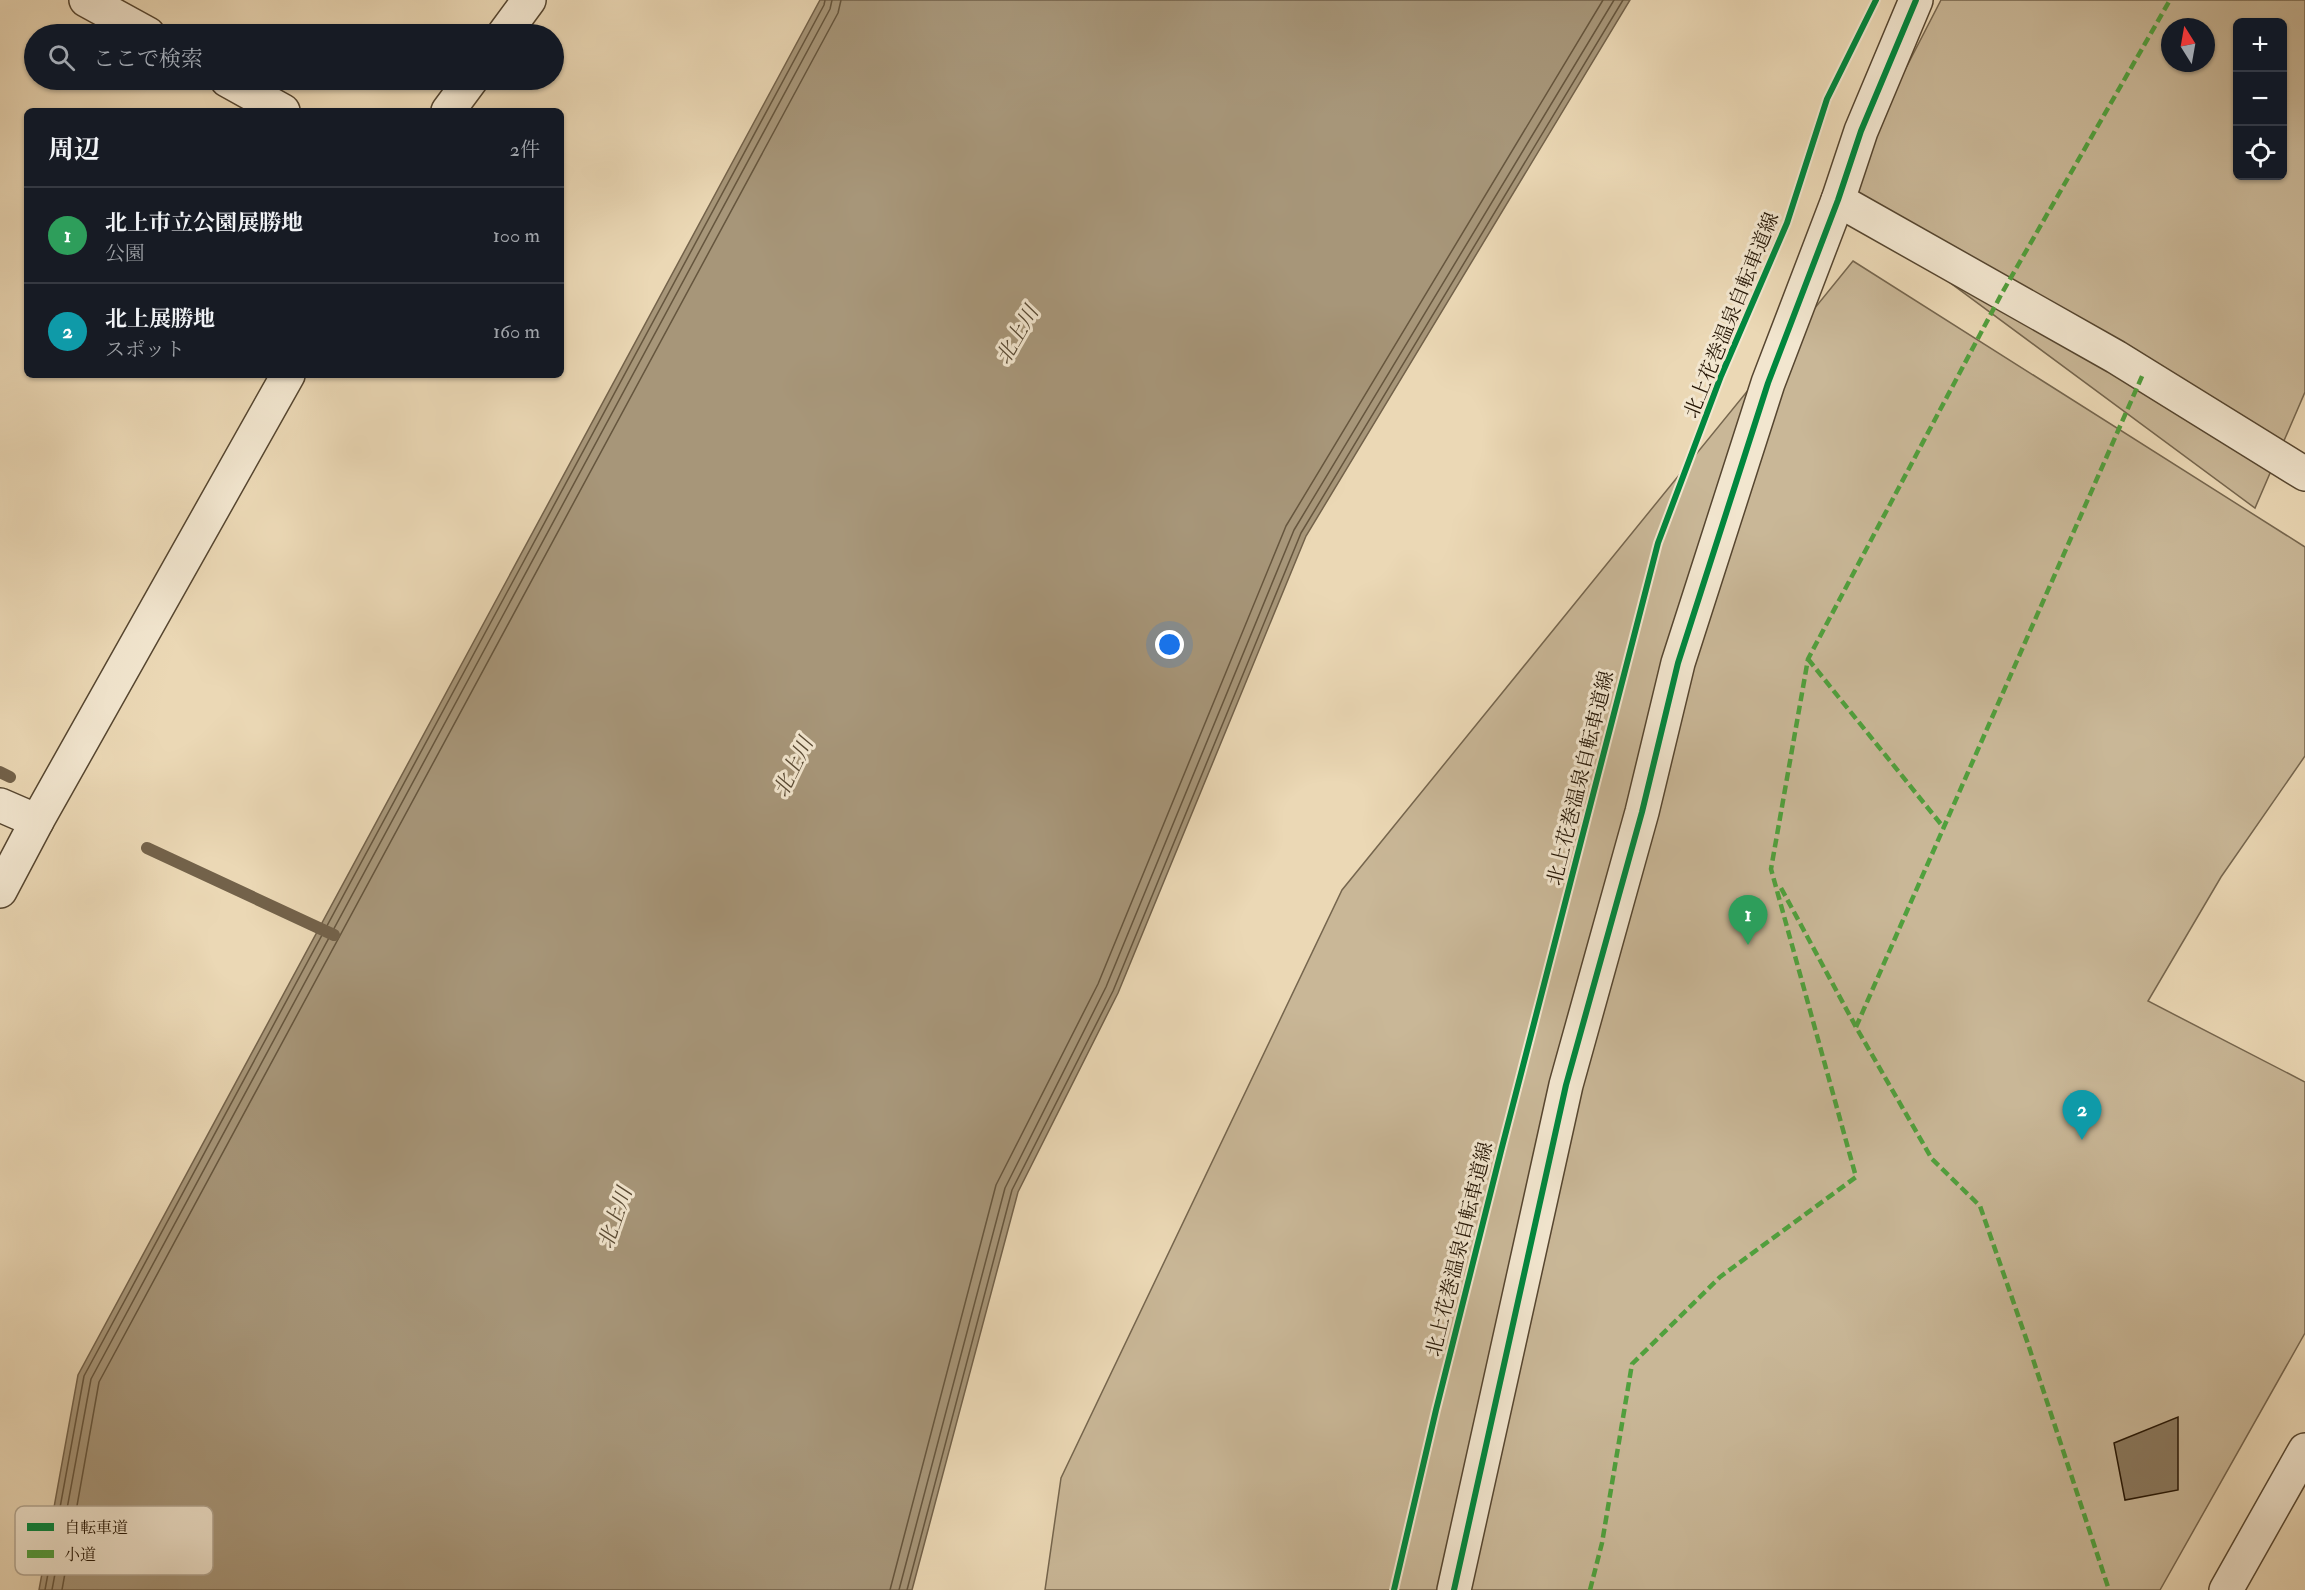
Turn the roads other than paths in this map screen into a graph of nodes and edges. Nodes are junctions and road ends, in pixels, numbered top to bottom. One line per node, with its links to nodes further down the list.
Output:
1 (86, 0): 4 (street)
2 (529, 0): 5 (street)
3 (1916, 0): 10 (street)
4 (130, 24)
5 (511, 24)
6 (245, 90): 8 (street)
7 (464, 90): 9 (street)
8 (278, 108)
9 (450, 108)
10 (1838, 200): 12 (street); 17 (street)
11 (286, 378): 14 (street)
12 (2305, 474)
13 (0, 804): 14 (street)
14 (37, 821): 15 (street)
15 (0, 891)
16 (2305, 1450): 18 (street)
17 (1454, 1590)
18 (2226, 1590)

